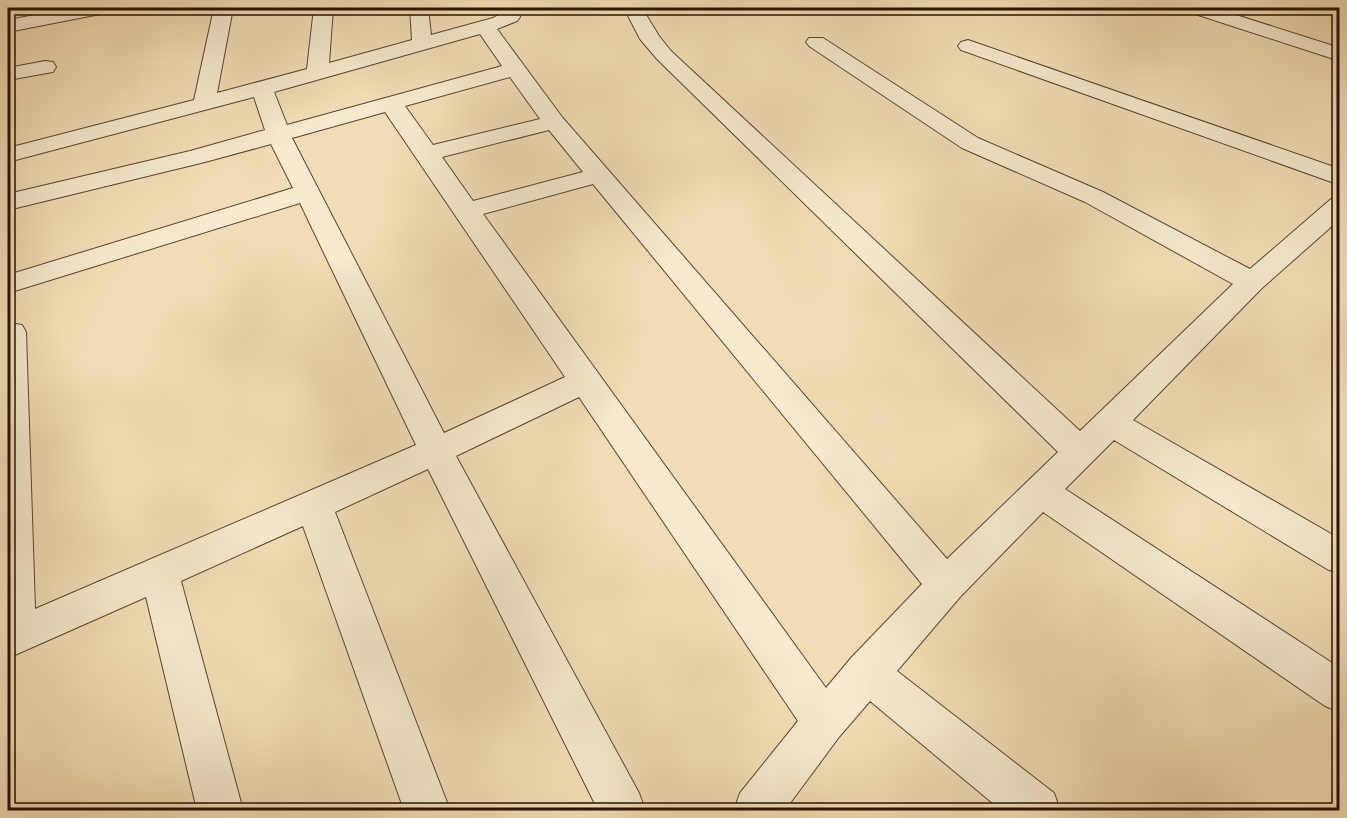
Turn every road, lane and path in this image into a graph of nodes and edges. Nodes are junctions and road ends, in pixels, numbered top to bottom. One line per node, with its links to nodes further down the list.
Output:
1 (100, 8): 8 (street)
2 (223, 8): 21 (street)
3 (323, 8): 17 (street)
4 (419, 8): 12 (street)
5 (509, 8): 10 (street)
6 (633, 8): 38 (street)
7 (1196, 8): 14 (street)
8 (31, 14): 9 (street)
9 (8, 26)
10 (484, 26): 12 (street); 16 (street)
11 (816, 42): 32 (street)
12 (422, 43): 17 (street)
13 (968, 46): 27 (street)
14 (1340, 55)
15 (45, 67): 18 (street)
16 (514, 69): 20 (street); 22 (street)
17 (318, 71): 19 (street)
18 (8, 74)
19 (261, 87): 21 (street); 23 (street)
20 (390, 102): 23 (street); 25 (street)
21 (204, 104): 24 (street)
22 (554, 122): 25 (street); 26 (street)
23 (278, 134): 28 (street); 29 (street)
24 (8, 154)
25 (426, 154): 31 (street)
26 (599, 175): 31 (street); 43 (street)
27 (1340, 178)
28 (307, 192): 33 (street); 37 (street)
29 (8, 202)
30 (1340, 205): 32 (street)
31 (466, 211): 35 (street)
32 (1252, 282): 36 (street)
33 (8, 284)
34 (10, 332): 44 (street)
35 (584, 381): 37 (street); 47 (street)
36 (1110, 422): 38 (street); 41 (street)
37 (436, 451): 40 (street); 50 (street)
38 (1080, 452): 39 (street)
39 (1040, 491): 43 (street); 46 (street)
40 (314, 505): 42 (street); 49 (street)
41 (1340, 558)
42 (159, 573): 44 (street); 48 (street)
43 (946, 585): 45 (street)
44 (12, 638)
45 (866, 672): 47 (street); 52 (street)
46 (1340, 692)
47 (824, 722): 51 (street)
48 (220, 810)
49 (427, 810)
50 (622, 810)
51 (757, 810)
52 (1037, 810)

